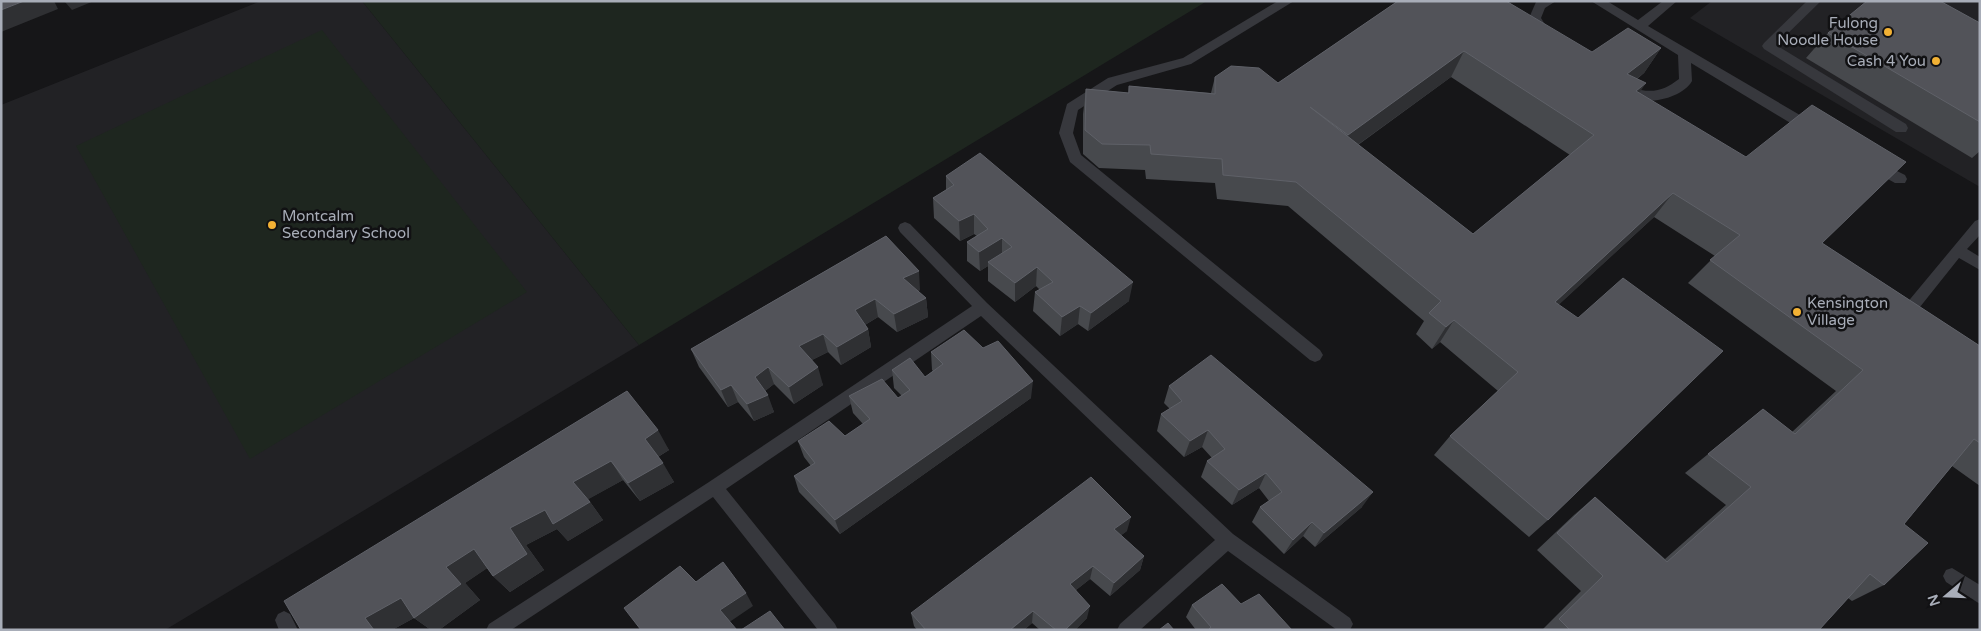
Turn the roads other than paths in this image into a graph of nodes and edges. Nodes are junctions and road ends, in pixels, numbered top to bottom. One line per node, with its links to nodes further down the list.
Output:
1 (1288, 1): 20 (lane)
2 (1550, 1): 7 (lane)
3 (1597, 1): 6 (lane)
4 (1671, 1): 6 (lane)
5 (1815, 1): 10 (lane)
6 (1639, 26): 8 (lane)
7 (1556, 45)
8 (1684, 54): 9 (lane); 11 (lane)
9 (1613, 80)
10 (1901, 128)
11 (1822, 134)
12 (1865, 159): 13 (lane)
13 (1900, 179)
14 (1980, 225): 16 (lane)
15 (905, 228): 18 (lane)
16 (1957, 250): 17 (lane); 19 (lane)
17 (1980, 264)
18 (982, 307): 21 (lane); 22 (lane)
19 (1911, 308)
20 (1315, 355)
21 (715, 487): 26 (lane); 27 (lane)
22 (1227, 540): 25 (lane); 28 (lane)
23 (1952, 576): 24 (lane)
24 (1980, 596)
25 (1344, 624)
26 (496, 630)
27 (829, 630)
28 (1126, 630)

